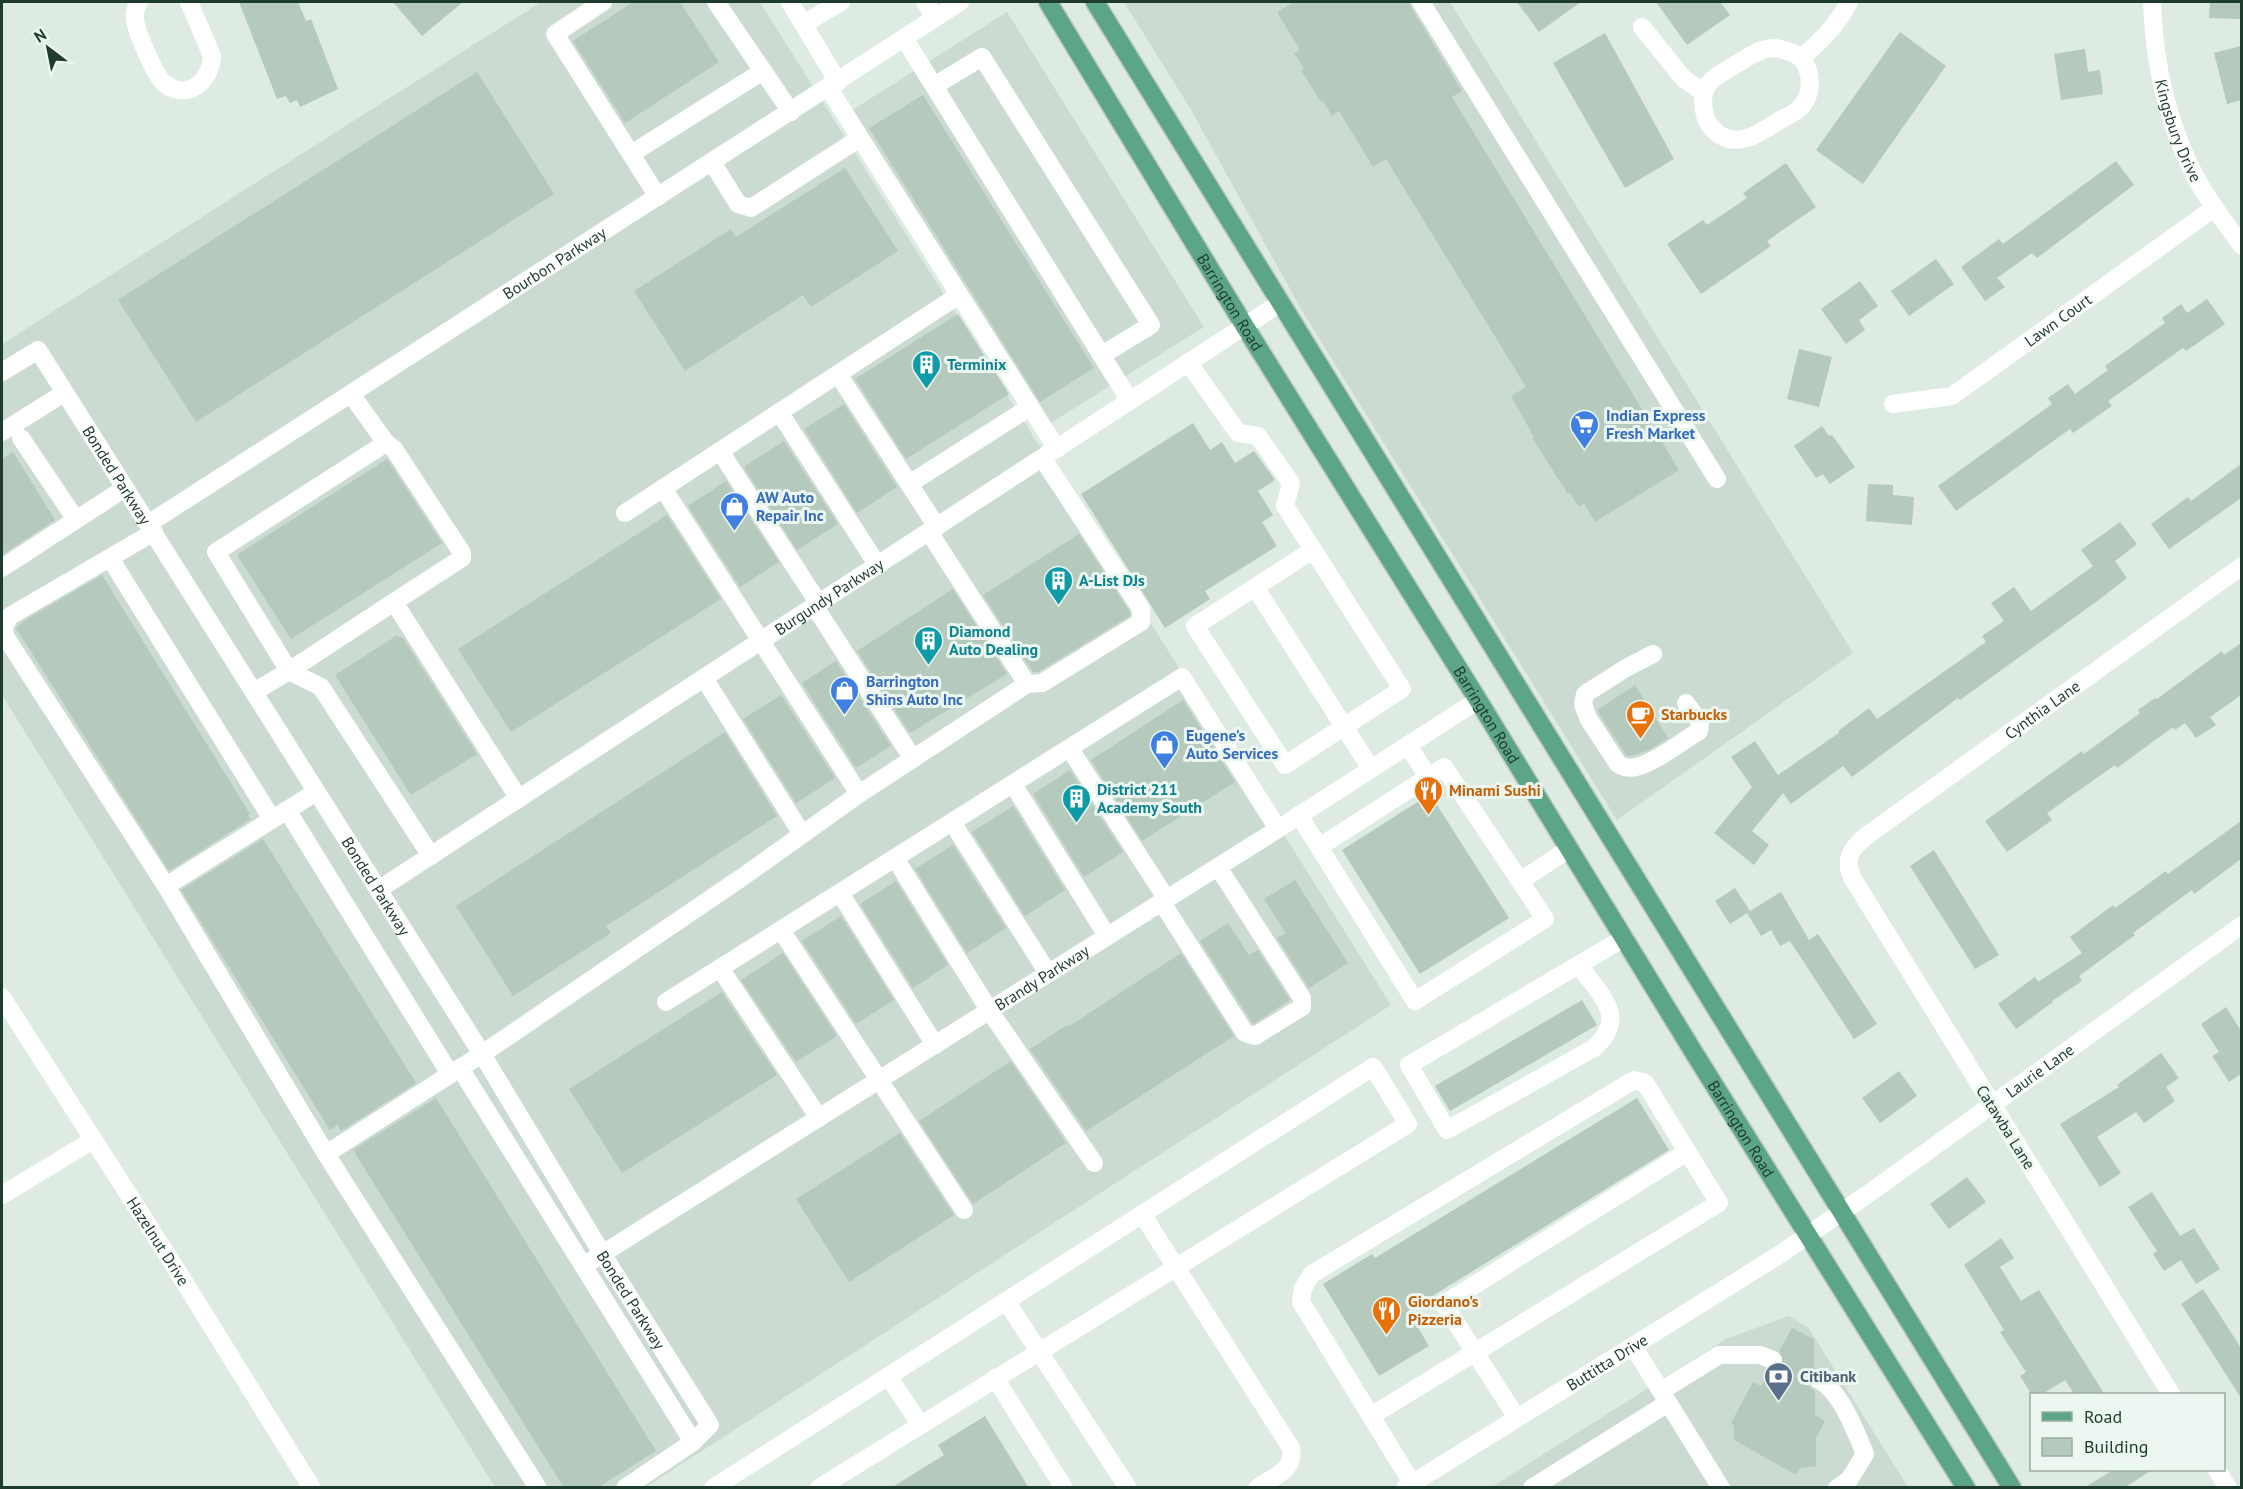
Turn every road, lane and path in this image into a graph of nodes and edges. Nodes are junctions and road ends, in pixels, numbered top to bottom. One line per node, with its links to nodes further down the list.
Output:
1 (139, 2): 2 (street)
2 (189, 2)
3 (603, 2): 25 (street)
4 (716, 2): 19 (street)
5 (790, 2): 15 (street)
6 (841, 2): 15 (street)
7 (925, 2): 14 (street)
8 (960, 2): 14 (street, Bourbon Parkway)
9 (1048, 2): 32 (main road, Barrington Road)
10 (1095, 2): 31 (main road)
11 (1421, 2): 48 (street)
12 (1850, 2): 18 (street)
13 (2152, 2): 28 (street, Kingsbury Drive)
14 (935, 18): 17 (street, Bourbon Parkway)
15 (804, 24): 20 (street)
16 (1642, 27): 22 (street)
17 (904, 38): 20 (street, Bourbon Parkway); 21 (street)
18 (1800, 58): 22 (street); 22 (street)
19 (763, 71): 23 (street); 25 (street)
20 (833, 85): 23 (street, Bourbon Parkway); 24 (street)
21 (934, 86): 33 (street); 33 (street)
22 (1704, 93)
23 (790, 112): 26 (street, Bourbon Parkway)
24 (860, 138): 26 (street); 30 (street)
25 (631, 154): 27 (street)
26 (712, 162): 27 (street, Bourbon Parkway)
27 (658, 197): 38 (street, Bourbon Parkway)
28 (2214, 208): 29 (street, Kingsbury Drive); 40 (street, Lawn Court)
29 (2241, 246)
30 (959, 295): 36 (street); 41 (street)
31 (1280, 303): 32 (street, Burgundy Parkway); 120 (main road)
32 (1244, 325): 34 (street, Burgundy Parkway); 70 (main road, Barrington Road)
33 (1102, 355): 39 (street)
34 (1188, 363): 39 (street, Burgundy Parkway); 56 (street)
35 (2, 372): 37 (street, Bonded Parkway)
36 (838, 374): 42 (street); 49 (street)
37 (64, 393): 43 (street); 50 (street, Bonded Parkway)
38 (351, 394): 45 (street); 54 (street, Bourbon Parkway)
39 (1130, 401): 47 (street, Burgundy Parkway)
40 (1893, 404)
41 (1030, 407): 47 (street); 49 (street)
42 (780, 412): 46 (street); 58 (street)
43 (2, 432)
44 (21, 438): 53 (street)
45 (386, 443): 62 (street); 66 (street)
46 (720, 451): 51 (street); 63 (street)
47 (1050, 454): 55 (street, Burgundy Parkway); 68 (street)
48 (1718, 479)
49 (909, 484): 55 (street)
50 (125, 488): 53 (street); 54 (street, Bonded Parkway)
51 (663, 488): 52 (street); 64 (street)
52 (625, 513)
53 (75, 520): 60 (street)
54 (151, 528): 57 (street, Bourbon Parkway); 69 (street, Bonded Parkway)
55 (933, 529): 58 (street, Burgundy Parkway); 68 (street)
56 (1313, 550): 61 (street); 72 (street)
57 (110, 558): 82 (street); 94 (street, Bourbon Parkway)
58 (878, 566): 63 (street, Burgundy Parkway)
59 (2241, 566): 90 (street, Cynthia Lane)
60 (2, 568)
61 (1255, 587): 72 (street); 72 (street)
62 (394, 602): 66 (street); 81 (street)
63 (817, 606): 64 (street, Burgundy Parkway); 75 (street)
64 (761, 642): 67 (street, Burgundy Parkway); 80 (street)
65 (1653, 654): 71 (street)
66 (289, 671): 69 (street); 89 (street)
67 (704, 678): 81 (street, Burgundy Parkway); 86 (street)
68 (1027, 684): 75 (street)
69 (254, 692): 79 (street, Bonded Parkway)
70 (1478, 700): 73 (street, Brandy Parkway); 88 (main road, Barrington Road)
71 (1686, 703)
72 (1343, 727): 76 (street)
73 (1408, 746): 76 (street, Brandy Parkway); 77 (street)
74 (1070, 749): 78 (street); 85 (street); 97 (street)
75 (913, 759): 80 (street)
76 (1371, 769): 83 (street, Brandy Parkway)
77 (1429, 778): 87 (street); 93 (street)
78 (1013, 784): 84 (street); 100 (street)
79 (316, 792): 82 (street); 95 (street, Bonded Parkway)
80 (859, 794): 86 (street)
81 (519, 799): 89 (street, Burgundy Parkway)
82 (279, 815): 94 (street); 110 (street)
83 (1299, 815): 85 (street, Brandy Parkway); 87 (street)
84 (952, 822): 91 (street); 104 (street)
85 (1278, 829): 92 (street, Brandy Parkway)
86 (802, 834): 109 (street)
87 (1319, 847): 93 (street)
88 (1569, 849): 93 (street); 101 (main road, Barrington Road)
89 (431, 856): 95 (street, Burgundy Parkway)
90 (1848, 857): 112 (street, Catawba Lane)
91 (895, 858): 96 (street); 107 (street)
92 (1218, 867): 97 (street, Brandy Parkway); 97 (street)
93 (1520, 881)
94 (165, 886): 116 (street, Bourbon Parkway)
95 (378, 891): 109 (street, Bonded Parkway)
96 (840, 893): 98 (street); 108 (street)
97 (1164, 900): 100 (street, Brandy Parkway)
98 (781, 930): 103 (street); 111 (street)
99 (2239, 934): 112 (street, Laurie Lane)
100 (1107, 936): 104 (street, Brandy Parkway)
101 (1624, 938): 102 (street); 122 (main road, Barrington Road)
102 (1579, 965): 102 (street)
103 (720, 968): 106 (street); 113 (street)
104 (1048, 973): 107 (street, Brandy Parkway)
105 (2, 997): 114 (street, Hazelnut Drive)
106 (666, 1002)
107 (989, 1010): 108 (street, Brandy Parkway); 117 (street)
108 (935, 1045): 111 (street, Brandy Parkway)
109 (482, 1054): 110 (street); 123 (street, Bonded Parkway)
110 (455, 1071): 116 (street); 124 (street)
111 (880, 1079): 113 (street, Brandy Parkway); 119 (street)
112 (1991, 1104): 120 (street, Laurie Lane); 134 (street, Catawba Lane)
113 (819, 1118): 123 (street, Brandy Parkway)
114 (93, 1140): 118 (street); 142 (street, Hazelnut Drive)
115 (1687, 1152): 129 (street); 129 (street); 136 (street)
116 (326, 1154): 143 (street, Bourbon Parkway)
117 (1094, 1163)
118 (2, 1195)
119 (964, 1210)
120 (1842, 1212): 122 (street, Laurie Lane); 154 (main road)
121 (1142, 1214): 125 (street); 125 (street); 126 (street)
122 (1808, 1235): 127 (street, Buttitta Drive); 153 (main road, Barrington Road)
123 (603, 1255): 124 (street, Brandy Parkway); 139 (street, Bonded Parkway)
124 (583, 1266): 139 (street)
125 (1176, 1267): 128 (street); 149 (street)
126 (1006, 1301): 128 (street); 131 (street)
127 (1633, 1346): 135 (street); 137 (street, Buttitta Drive)
128 (1038, 1352): 132 (street); 148 (street)
129 (1476, 1354): 136 (street); 137 (street)
130 (1773, 1360): 135 (street)
131 (888, 1376): 138 (street); 145 (street)
132 (995, 1378): 138 (street); 147 (street)
133 (1817, 1379): 152 (street)
134 (2170, 1393)
135 (1665, 1397): 150 (street); 151 (street)
136 (1371, 1416): 141 (street)
137 (1517, 1418): 141 (street, Buttitta Drive)
138 (920, 1424): 146 (street)
139 (693, 1442): 144 (street)
140 (2218, 1471): 155 (street)
141 (1409, 1485)
142 (312, 1488)
143 (538, 1488)
144 (625, 1488)
145 (713, 1488)
146 (819, 1488)
147 (1064, 1488)
148 (1128, 1488)
149 (1257, 1488)
150 (1532, 1488)
151 (1721, 1488)
152 (1837, 1488)
153 (1966, 1488)
154 (2012, 1488)
155 (2228, 1488)

